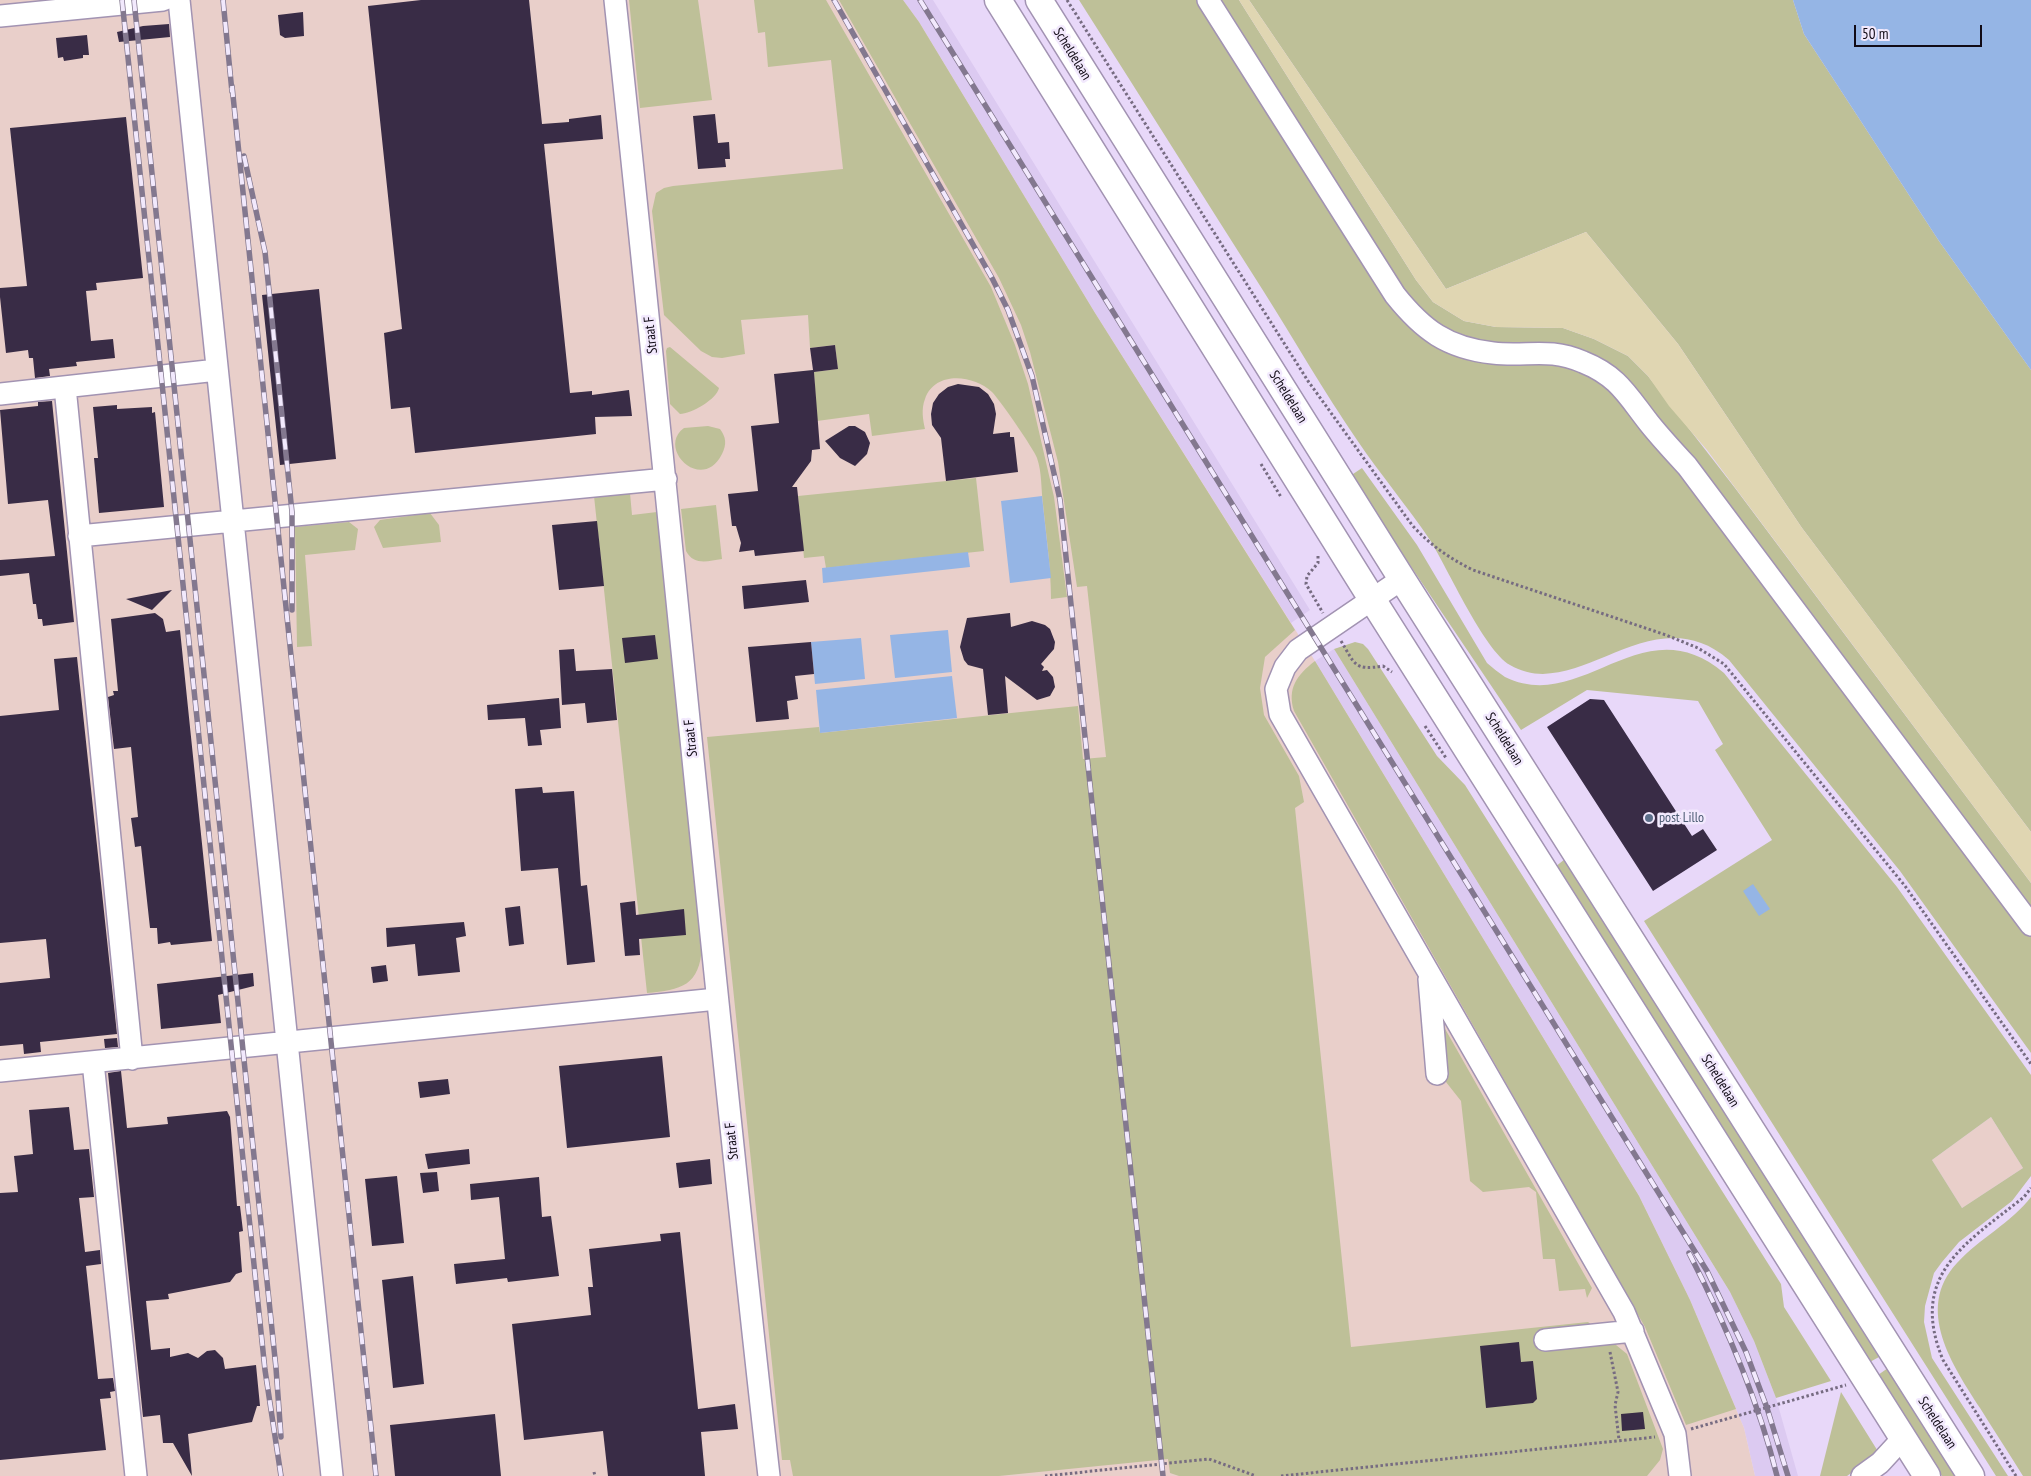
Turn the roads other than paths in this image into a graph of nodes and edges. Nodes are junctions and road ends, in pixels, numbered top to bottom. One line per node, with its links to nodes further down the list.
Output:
1 (163, 0): 7 (street)
2 (179, 0): 8 (street)
3 (615, 0): 11 (street, Straat F)
4 (998, 0): 15 (main road)
5 (1039, 0): 14 (main road, Scheldelaan)
6 (1208, 0): 16 (street)
7 (0, 16)
8 (217, 370): 9 (street); 12 (street)
9 (65, 387): 10 (street); 13 (street)
10 (0, 394)
11 (666, 479): 12 (street); 18 (street, Straat F)
12 (233, 521): 13 (street); 19 (street)
13 (79, 536): 20 (street)
14 (1402, 579): 15 (street); 34 (main road, Scheldelaan)
15 (1372, 599): 17 (street); 26 (main road)
16 (2031, 925)
17 (1428, 971): 23 (street); 24 (street)
18 (717, 999): 19 (street); 30 (street, Straat F)
19 (288, 1043): 20 (street); 29 (street)
20 (132, 1059): 21 (street)
21 (93, 1062): 22 (street); 28 (street)
22 (0, 1072)
23 (1437, 1074)
24 (1633, 1331): 25 (street); 31 (street)
25 (1545, 1340)
26 (1903, 1438): 27 (street); 33 (main road)
27 (1884, 1469): 32 (street)
28 (136, 1476)
29 (332, 1476)
30 (770, 1476)
31 (1680, 1476)
32 (1862, 1476)
33 (1927, 1476)
34 (1971, 1476)

